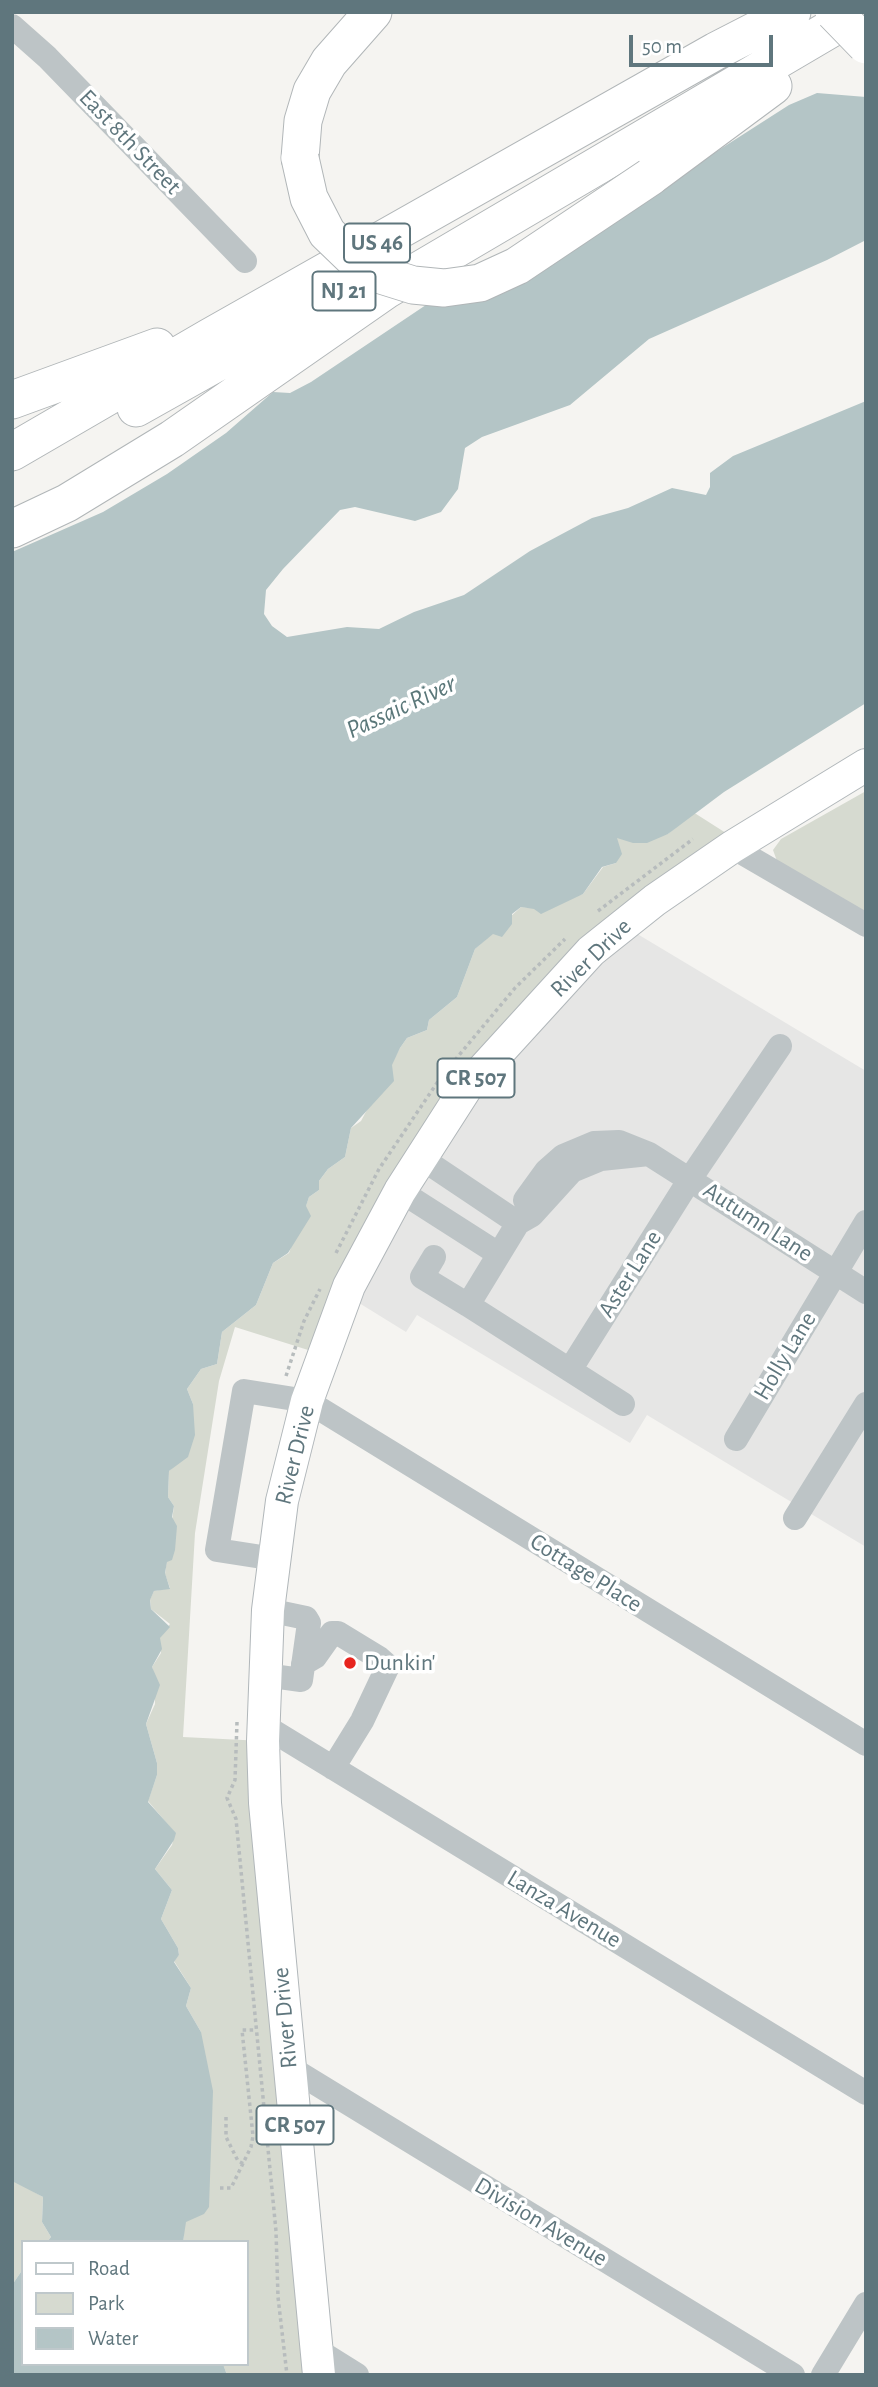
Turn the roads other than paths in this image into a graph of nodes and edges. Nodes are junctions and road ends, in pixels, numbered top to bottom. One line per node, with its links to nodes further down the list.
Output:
1 (373, 12): 4 (highway, bridge)
2 (792, 12): 9 (highway, US 46)
3 (859, 12): 4 (highway, US 46)
4 (831, 22): 6 (highway, bridge); 7 (highway, US 46)
5 (15, 33): 8 (street, East 8th Street)
6 (866, 44)
7 (681, 116): 12 (highway, US 46); 13 (highway, NJ 21)
8 (245, 261)
9 (209, 337): 10 (highway, US 46); 11 (highway)
10 (12, 400)
11 (12, 452)
12 (124, 469): 14 (highway, US 46); 15 (highway)
13 (12, 478)
14 (12, 523)
15 (12, 529)
16 (866, 765): 17 (main road, River Drive / CR 507)
17 (732, 846): 18 (street); 20 (main road, River Drive / CR 507)
18 (866, 925)
19 (780, 1046): 21 (street, Aster Lane)
20 (421, 1158): 22 (main road, River Drive / CR 507); 24 (street)
21 (690, 1179): 24 (street, Autumn Lane); 27 (street, Autumn Lane); 30 (street, Aster Lane)
22 (400, 1191): 25 (street); 31 (main road, River Drive / CR 507)
23 (866, 1222): 27 (street, Holly Lane)
24 (518, 1223): 25 (street, Autumn Lane)
25 (497, 1253): 29 (street, Autumn Lane)
26 (434, 1257): 29 (street)
27 (835, 1273): 28 (street, Autumn Lane); 34 (street, Holly Lane)
28 (866, 1292)
29 (468, 1305): 30 (street)
30 (569, 1370): 32 (street)
31 (293, 1399): 36 (main road, River Drive / CR 507); 36 (street); 41 (street, Cottage Place)
32 (623, 1404)
33 (866, 1404): 35 (street)
34 (736, 1439)
35 (794, 1518)
36 (275, 1559): 37 (main road, River Drive / CR 507)
37 (268, 1610): 38 (street); 39 (main road, River Drive / CR 507)
38 (303, 1664): 39 (street); 42 (street)
39 (265, 1675): 40 (main road, River Drive / CR 507)
40 (250, 1717): 42 (street, Lanza Avenue); 43 (main road, River Drive / CR 507)
41 (866, 1744)
42 (333, 1768): 44 (street, Lanza Avenue)
43 (289, 2067): 46 (main road, River Drive / CR 507); 48 (street, Division Avenue)
44 (866, 2093)
45 (866, 2304): 49 (street)
46 (318, 2362): 47 (street)
47 (357, 2375)
48 (793, 2375)
49 (823, 2375)

